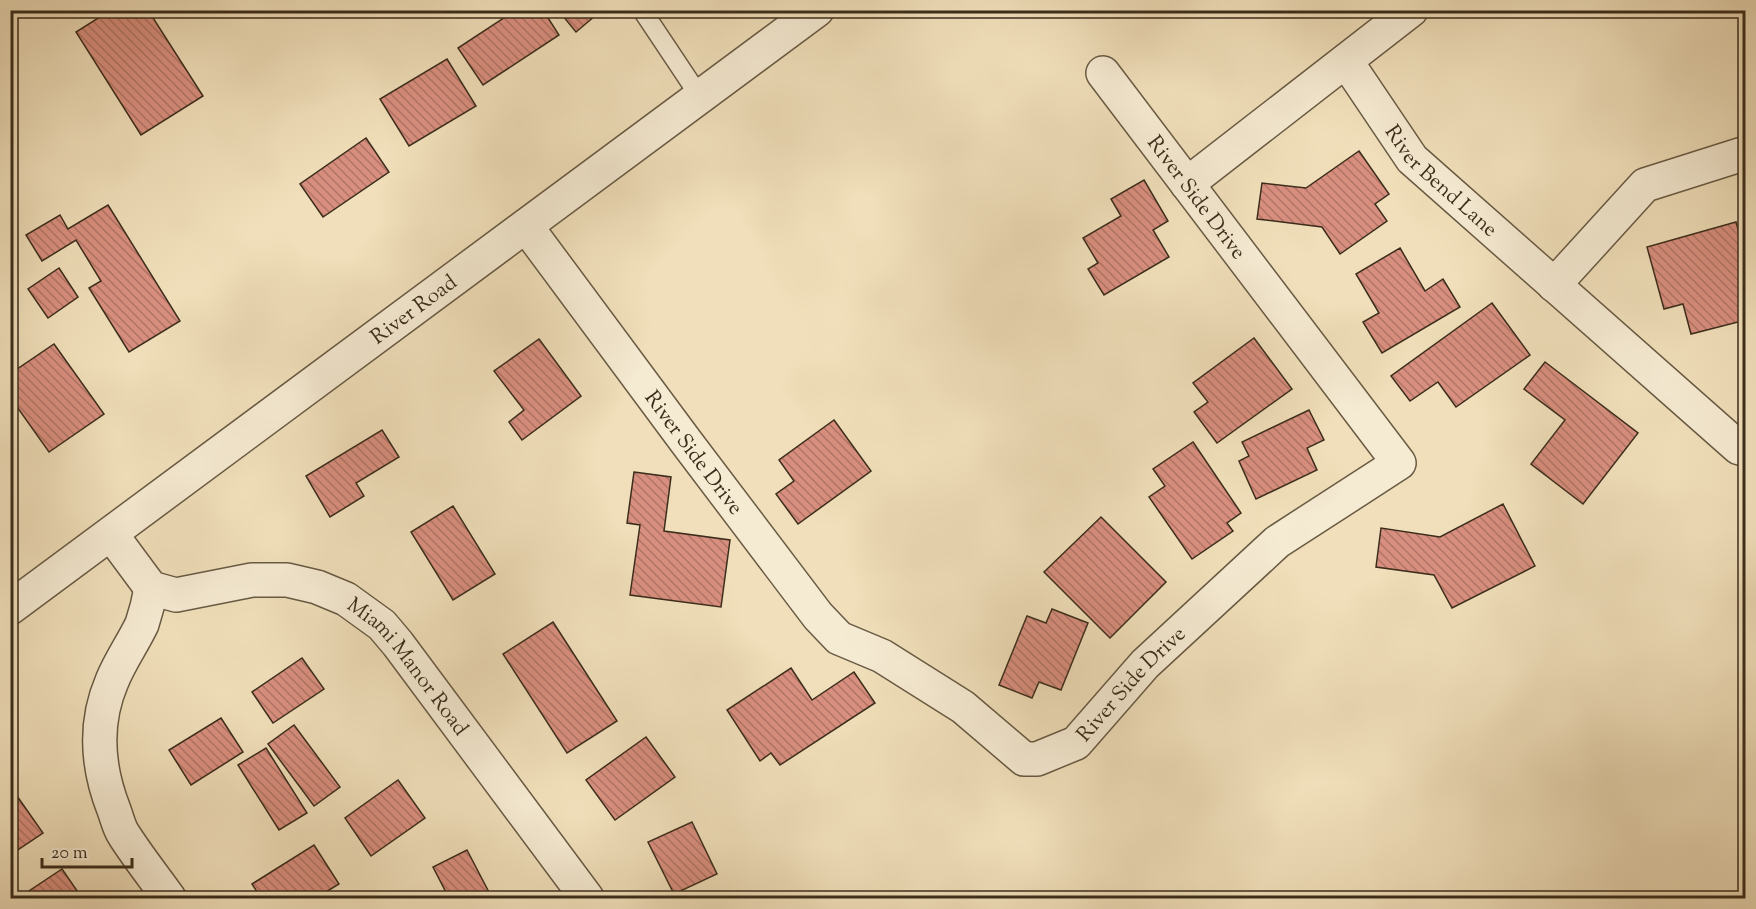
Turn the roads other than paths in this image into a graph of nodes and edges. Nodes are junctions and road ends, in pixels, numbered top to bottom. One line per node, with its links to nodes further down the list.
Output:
1 (642, 10): 6 (lane)
2 (817, 10): 6 (street, River Road)
3 (1411, 10): 4 (street)
4 (1346, 61): 8 (street); 10 (street, River Bend Lane)
5 (1103, 73): 8 (street, River Side Drive)
6 (700, 97): 9 (street, River Road)
7 (1746, 153): 10 (street)
8 (1187, 184): 9 (street, River Side Drive)
9 (526, 226): 12 (street, River Road)
10 (1554, 285): 11 (street, River Bend Lane)
11 (1746, 449)
12 (111, 534): 13 (street); 14 (street, River Road)
13 (151, 588): 15 (street); 16 (street, Miami Manor Road)
14 (10, 608)
15 (170, 898)
16 (587, 898)

